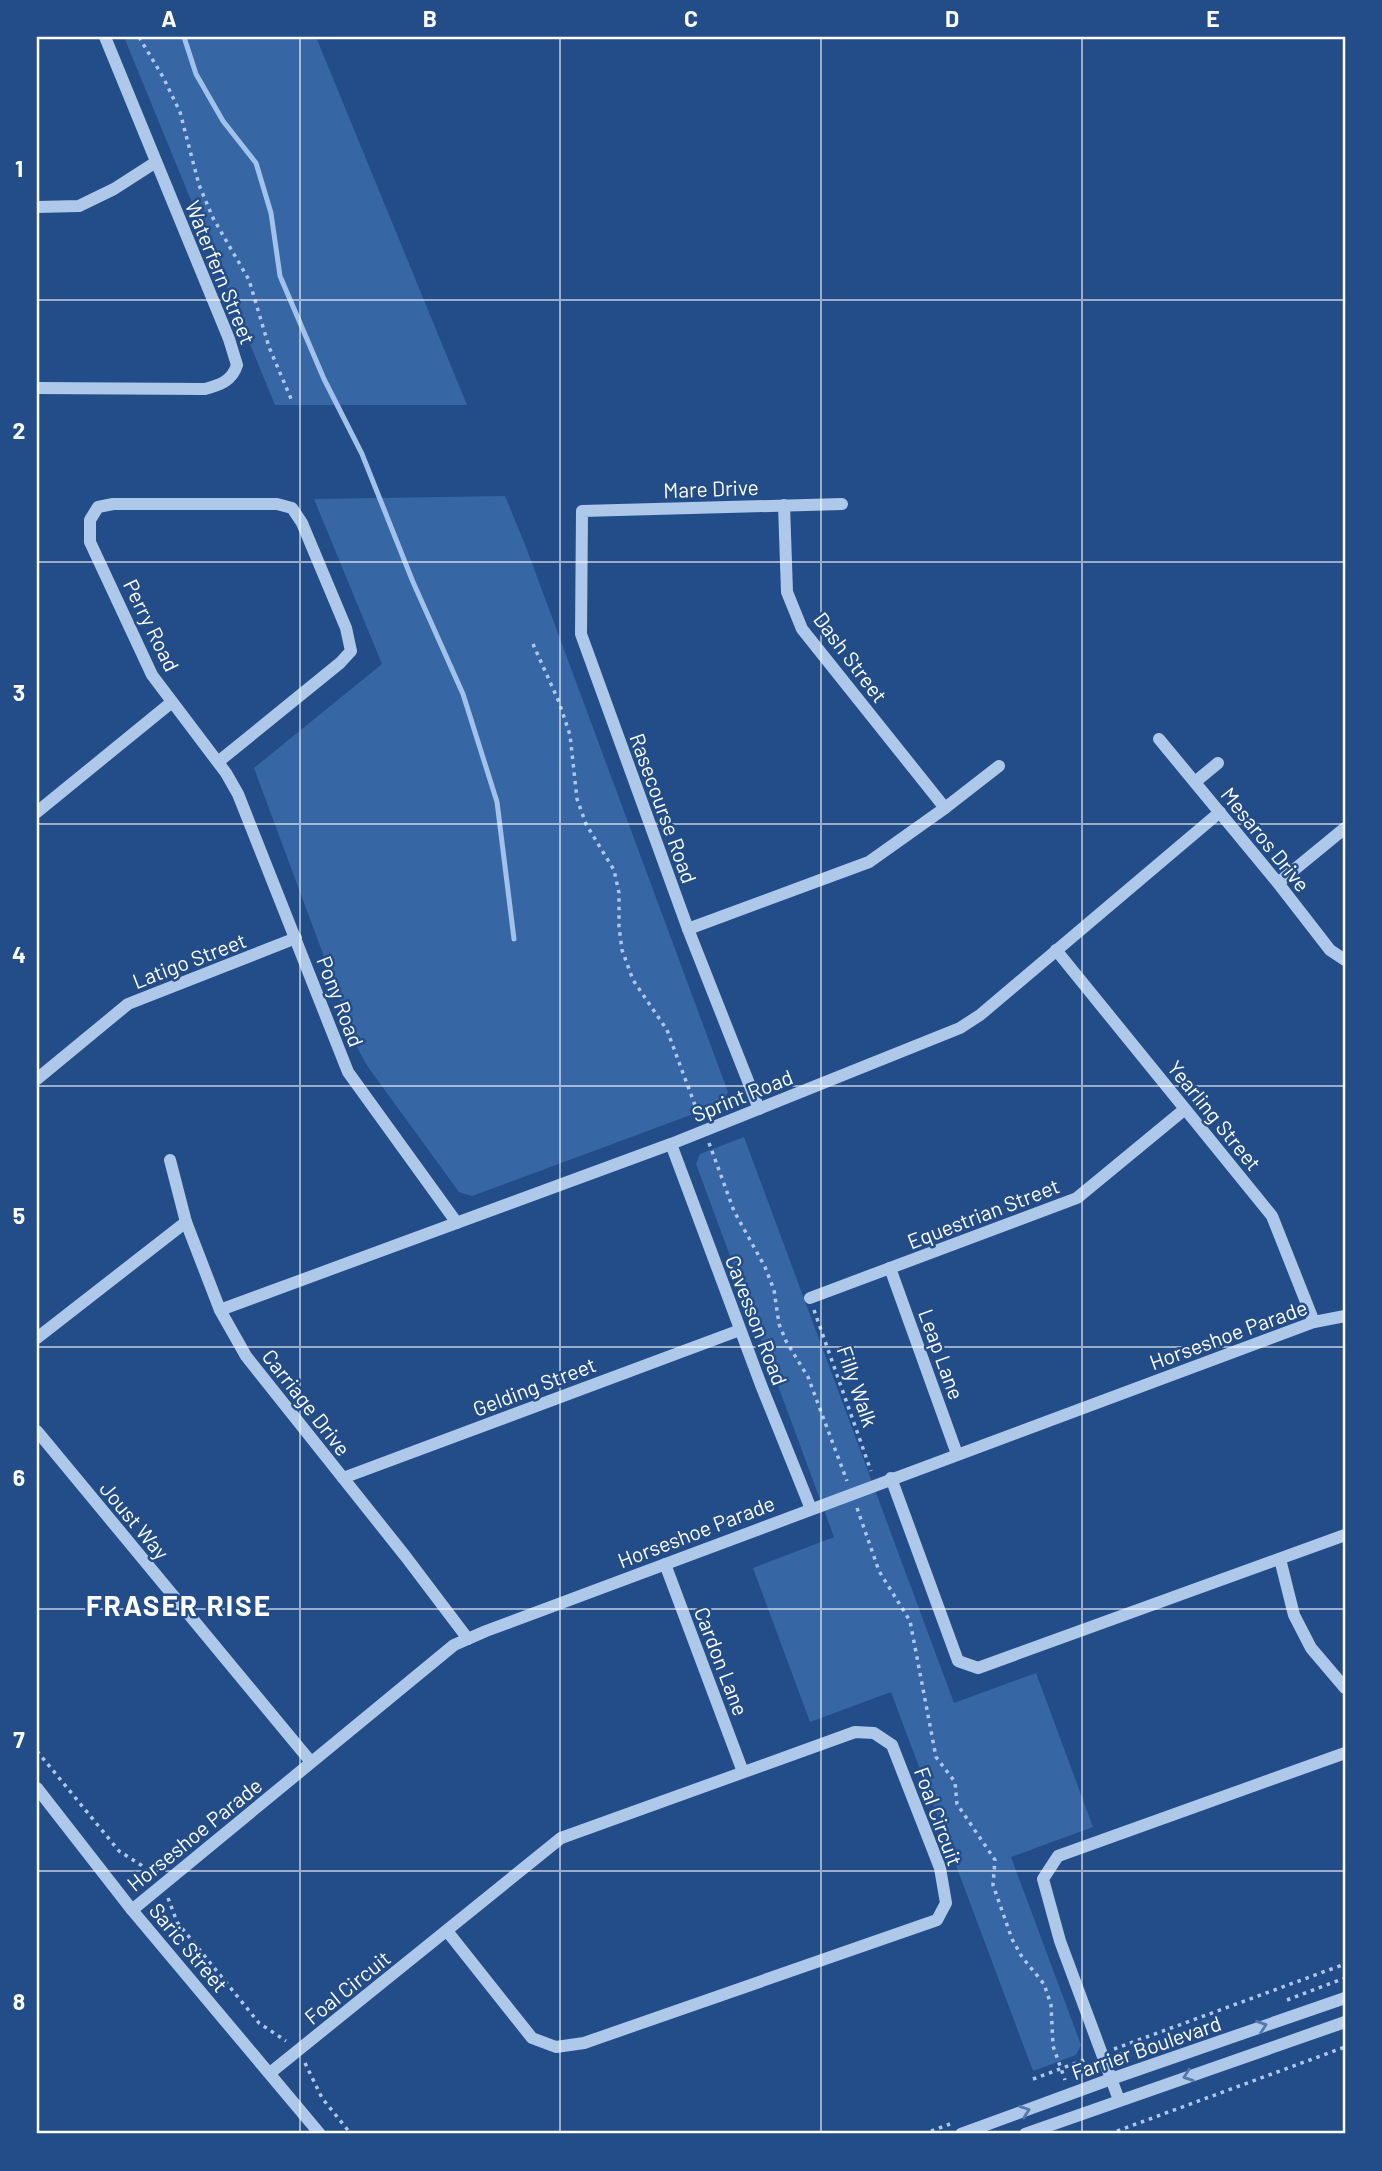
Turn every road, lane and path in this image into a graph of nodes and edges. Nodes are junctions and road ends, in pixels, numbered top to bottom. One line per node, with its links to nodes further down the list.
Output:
1 (105, 37): 3 (street, Waterfern Street)
2 (139, 37): 6 (path)
3 (156, 162): 4 (street); 5 (street, Waterfern Street)
4 (37, 207)
5 (37, 388)
6 (292, 401)
7 (842, 504): 8 (street, Mare Drive)
8 (784, 505): 9 (street, Mare Drive); 17 (street, Dash Street)
9 (582, 511): 22 (street, Rasecourse Road)
10 (533, 643): 29 (path)
11 (172, 702): 15 (street, Perry Road); 15 (street, Perry Road); 18 (street)
12 (1159, 739): 16 (street, Mesaros Drive)
13 (1218, 762): 16 (street)
14 (999, 766): 17 (street)
15 (222, 768): 23 (street, Pony Road)
16 (1195, 782): 19 (street, Mesaros Drive)
17 (945, 808): 22 (street)
18 (37, 812)
19 (1220, 812): 21 (street, Mesaros Drive); 24 (street, Sprint Road)
20 (1345, 828): 21 (street)
21 (1278, 883): 25 (street, Mesaros Drive)
22 (688, 929): 27 (street, Rasecourse Road)
23 (296, 938): 26 (street, Latigo Street); 33 (street, Pony Road)
24 (1056, 950): 27 (street, Sprint Road); 28 (street, Yearling Street)
25 (1345, 960)
26 (37, 1079)
27 (759, 1109): 29 (street, Sprint Road)
28 (1185, 1109): 34 (street, Equestrian Street); 38 (street, Yearling Street)
29 (705, 1131): 30 (street, Sprint Road); 46 (path)
30 (671, 1144): 33 (street, Sprint Road); 39 (street, Cavesson Road)
31 (170, 1160): 32 (street, Carriage Drive)
32 (186, 1222): 36 (street, Carriage Drive); 40 (street)
33 (457, 1223): 36 (street, Sprint Road)
34 (890, 1268): 35 (street, Equestrian Street); 42 (street, Leap Lane)
35 (810, 1298): 45 (path, Filly Walk)
36 (220, 1310): 43 (street, Carriage Drive)
37 (1345, 1316): 38 (street, Horseshoe Parade)
38 (1314, 1322): 42 (street, Horseshoe Parade)
39 (740, 1329): 43 (street, Gelding Street); 47 (street, Cavesson Road)
40 (37, 1338)
41 (37, 1431): 55 (street, Joust Way)
42 (957, 1454): 44 (street, Horseshoe Parade)
43 (343, 1478): 51 (street, Carriage Drive)
44 (891, 1478): 45 (street, Horseshoe Parade); 49 (street)
45 (876, 1484): 46 (street, Horseshoe Parade)
46 (852, 1493): 47 (street, Horseshoe Parade); 67 (path)
47 (811, 1508): 50 (street, Horseshoe Parade)
48 (1345, 1535): 49 (street)
49 (1280, 1559): 52 (street)
50 (664, 1564): 51 (street, Horseshoe Parade); 56 (street, Cardon Lane)
51 (468, 1639): 55 (street, Horseshoe Parade)
52 (1345, 1688)
53 (37, 1751): 58 (path)
54 (1345, 1753): 66 (street)
55 (312, 1762): 58 (street, Horseshoe Parade)
56 (743, 1772): 60 (street, Foal Circuit); 60 (street, Foal Circuit)
57 (37, 1788): 59 (street, Saric Street)
58 (160, 1887): 59 (street, Horseshoe Parade); 65 (path)
59 (132, 1910): 68 (street, Saric Street)
60 (447, 1931): 65 (street, Foal Circuit)
61 (1345, 1964): 66 (path)
62 (1345, 1998): 70 (street, Farrier Boulevard, one-way to 62)
63 (1345, 2022): 72 (street, Farrier Boulevard, one-way to 72)
64 (1345, 2047): 77 (path)
65 (296, 2052): 68 (street, Foal Circuit); 74 (path)
66 (1102, 2053): 67 (path); 70 (street)
67 (1061, 2068): 69 (path); 71 (path)
68 (270, 2073): 73 (street, Saric Street)
69 (1033, 2079)
70 (1111, 2079): 71 (street, Farrier Boulevard); 72 (street)
71 (1070, 2094): 75 (street, Farrier Boulevard, one-way to 71)
72 (1119, 2100): 76 (street, Farrier Boulevard)
73 (318, 2132)
74 (351, 2134)
75 (961, 2134)
76 (1025, 2134)
77 (1108, 2134)

